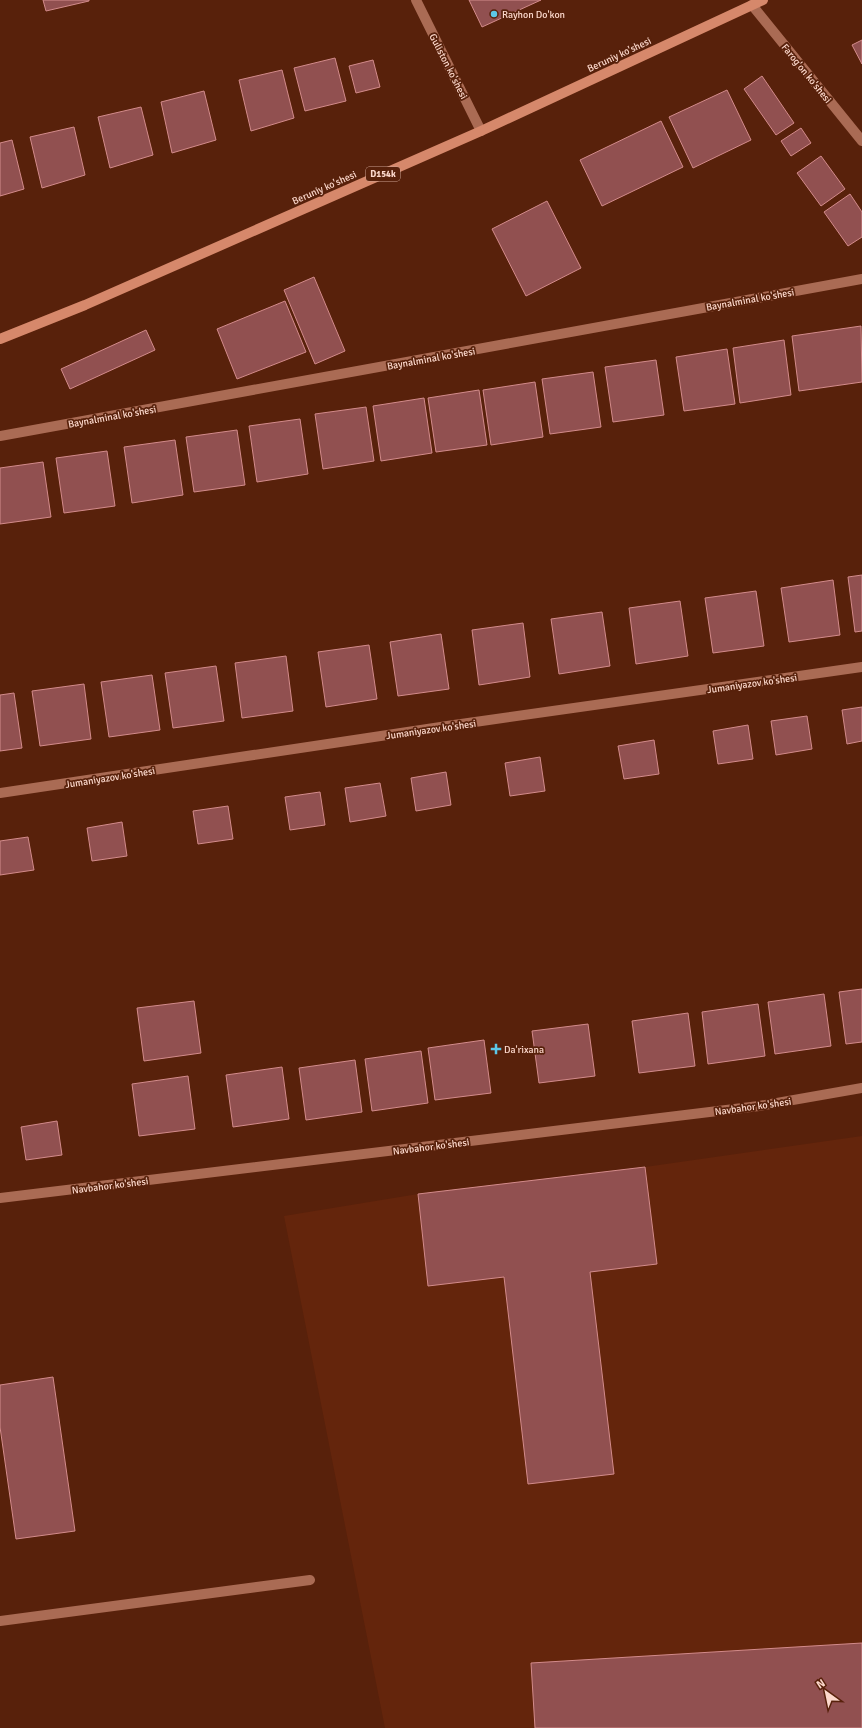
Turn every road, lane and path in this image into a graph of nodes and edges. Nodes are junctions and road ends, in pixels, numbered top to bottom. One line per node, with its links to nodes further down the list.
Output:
1 (416, 0): 4 (street, Guliston ko'shesi)
2 (763, 0): 3 (main road, Beruniy ko'shesi / D154k)
3 (752, 5): 4 (main road, Beruniy ko'shesi / D154k); 5 (street, Farog'on ko'shesi)
4 (481, 131): 7 (main road, Beruniy ko'shesi / D154k)
5 (862, 141)
6 (862, 279): 8 (street, Baynalminal ko'shesi)
7 (0, 339)
8 (0, 436)
9 (862, 667): 10 (street, Jumaniyazov ko'shesi)
10 (0, 793)
11 (862, 1088): 12 (street, Navbahor ko'shesi)
12 (0, 1198)
13 (310, 1580): 14 (street)
14 (0, 1622)

